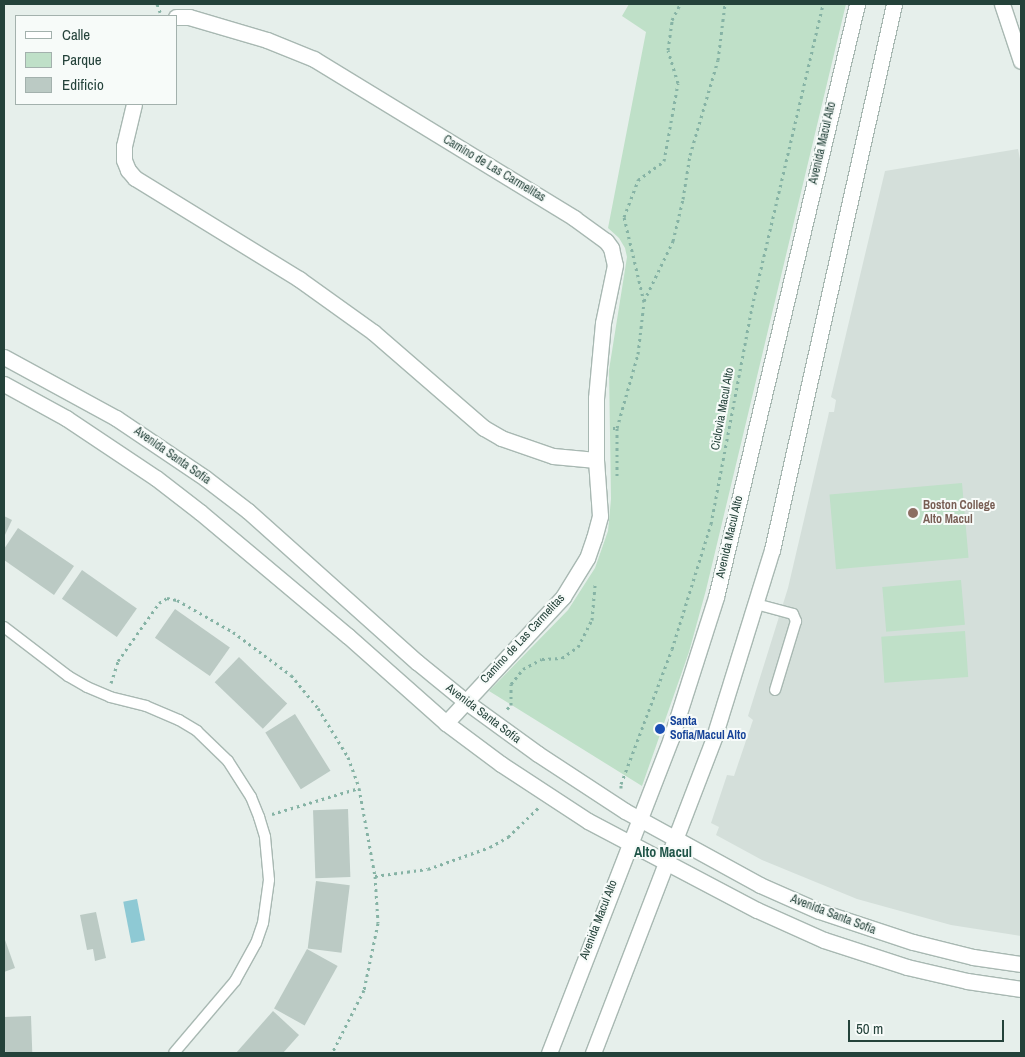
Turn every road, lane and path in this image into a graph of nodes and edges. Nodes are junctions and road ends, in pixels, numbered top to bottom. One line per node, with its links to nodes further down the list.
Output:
1 (680, 4): 10 (path)
2 (725, 4): 10 (path)
3 (823, 4): 23 (path, Ciclovìa Macul Alto)
4 (857, 4): 23 (street, Avenida Macul Alto)
5 (894, 4): 15 (street)
6 (1002, 4): 8 (street)
7 (178, 17): 13 (street, Camino de Las Carmelitas)
8 (1021, 61)
9 (134, 105): 14 (street)
10 (644, 302): 13 (path)
11 (4, 357): 19 (street, Avenida Santa Sofía)
12 (4, 384): 20 (street, Avenida Santa Sofía)
13 (595, 434): 14 (street, Camino de Las Carmelitas)
14 (596, 460): 19 (street, Camino de Las Carmelitas)
15 (756, 604): 17 (lane); 25 (street)
16 (4, 627): 18 (lane)
17 (775, 690)
18 (108, 696): 21 (path); 24 (lane)
19 (465, 701): 20 (street, Camino de Las Carmelitas); 23 (street, Avenida Santa Sofía)
20 (446, 723): 22 (street, Avenida Santa Sofía)
21 (359, 788): 24 (path); 28 (path)
22 (549, 797): 26 (street, Avenida Santa Sofía); 28 (path)
23 (632, 815): 25 (street, Avenida Santa Sofía); 26 (street, Avenida Macul Alto)
24 (259, 817): 31 (lane)
25 (674, 838): 27 (street); 29 (street, Avenida Santa Sofía)
26 (628, 844): 27 (street, Avenida Santa Sofía); 33 (street, Avenida Macul Alto)
27 (665, 861): 30 (street, Avenida Santa Sofía); 34 (street)
28 (375, 876): 32 (path)
29 (1021, 964)
30 (1021, 989)
31 (174, 1053)
32 (332, 1053)
33 (548, 1053)
34 (592, 1053)

